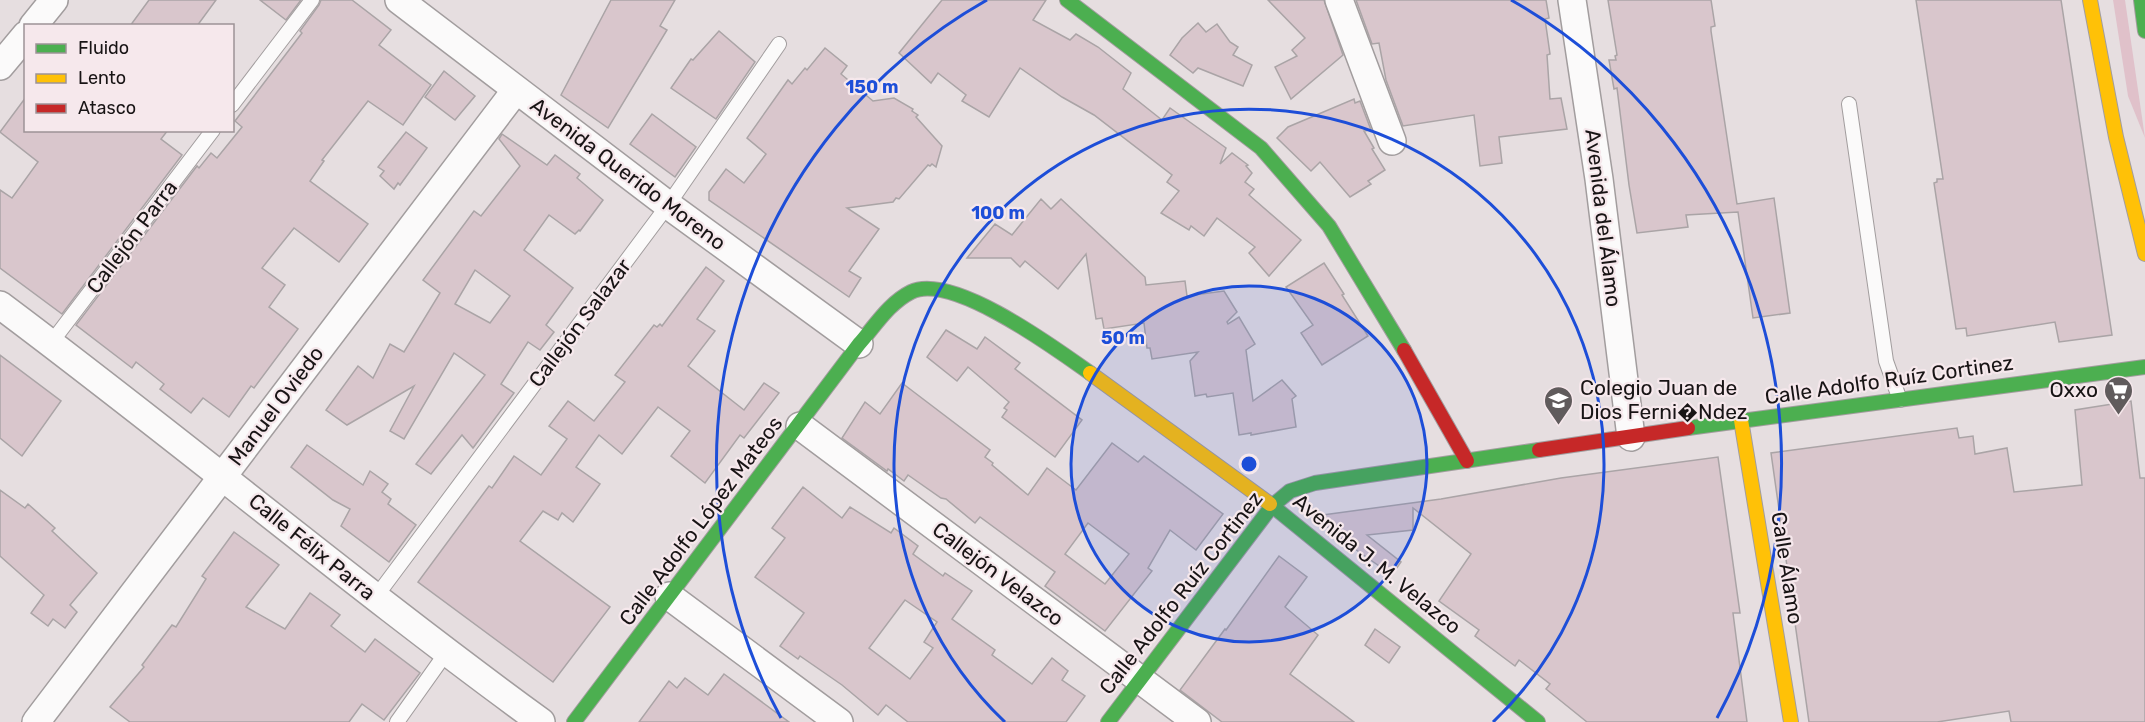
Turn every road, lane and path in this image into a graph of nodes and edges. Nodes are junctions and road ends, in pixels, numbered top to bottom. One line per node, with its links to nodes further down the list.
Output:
1 (54, 0): 9 (street)
2 (312, 0): 15 (lane)
3 (399, 0): 14 (street, Avenida Querido Moreno)
4 (1067, 0): 29 (street)
5 (1339, 0): 18 (street)
6 (1572, 0): 28 (street, Avenida del Álamo)
7 (2090, 0): 20 (street)
8 (2140, 0): 10 (street)
9 (35, 24)
10 (2145, 31)
11 (24, 37): 13 (street)
12 (779, 44): 19 (lane, Callejón Salazar)
13 (0, 66)
14 (516, 90): 19 (street, Avenida Querido Moreno); 30 (street, Manuel Oviedo)
15 (234, 102)
16 (1849, 104): 25 (lane)
17 (211, 132): 22 (lane, Callejón Parra)
18 (1392, 141)
19 (668, 206): 23 (street, Avenida Querido Moreno); 33 (lane, Callejón Salazar)
20 (2145, 254)
21 (0, 304): 22 (street, Calle Félix Parra)
22 (51, 343): 30 (street, Calle Félix Parra)
23 (859, 344): 27 (street, Calle Adolfo López Mateos); 31 (street, Avenida J. M. Velazco)
24 (2145, 367): 25 (street, Calle Adolfo Ruíz Cortinez)
25 (1900, 400): 26 (street, Calle Adolfo Ruíz Cortinez)
26 (1742, 420): 28 (street, Calle Adolfo Ruíz Cortinez); 44 (street, Calle Álamo)
27 (800, 426): 32 (street, Calle Adolfo López Mateos); 35 (street, Callejón Velazco)
28 (1631, 437): 29 (street, Calle Adolfo Ruíz Cortinez)
29 (1467, 461): 31 (street, Calle Adolfo Ruíz Cortinez)
30 (223, 476): 33 (street, Calle Félix Parra); 36 (street, Manuel Oviedo)
31 (1272, 506): 35 (street, Calle Adolfo Ruíz Cortinez); 43 (street, Avenida J. M. Velazco)
32 (669, 596): 39 (street, Calle Adolfo López Mateos); 40 (street)
33 (375, 598): 34 (street, Calle Félix Parra)
34 (446, 653): 37 (lane); 38 (street, Calle Félix Parra)
35 (1140, 679): 41 (street, Calle Adolfo Ruíz Cortinez); 42 (street, Callejón Velazco)
36 (36, 722)
37 (397, 722)
38 (541, 722)
39 (574, 722)
40 (839, 722)
41 (1108, 722)
42 (1197, 722)
43 (1538, 722)
44 (1791, 722)

